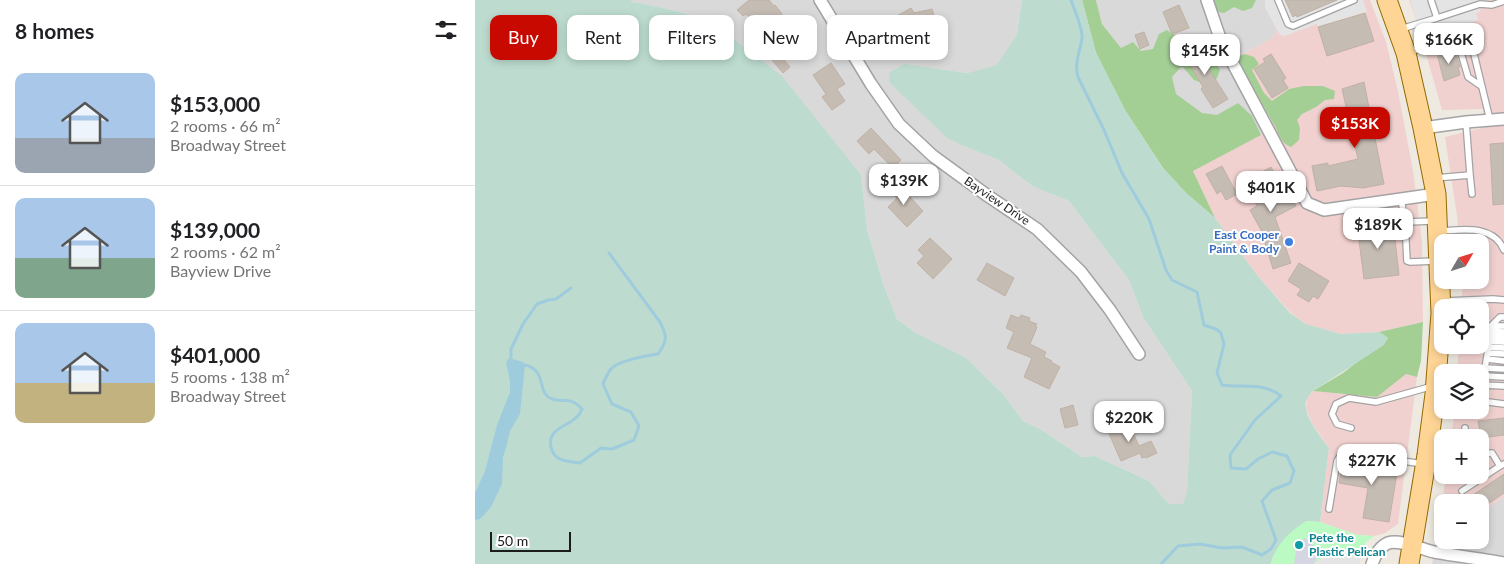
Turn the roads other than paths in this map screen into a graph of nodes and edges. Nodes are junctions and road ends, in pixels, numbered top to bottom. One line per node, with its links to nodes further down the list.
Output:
1 (820, 0): 35 (street, Bayview Drive)
2 (1207, 0): 20 (street)
3 (1278, 0): 4 (lane)
4 (1354, 0)
5 (1387, 0): 9 (main road)
6 (1431, 0): 8 (lane)
7 (1504, 1): 8 (lane)
8 (1437, 18): 9 (lane)
9 (1398, 29): 11 (main road)
10 (1457, 39): 11 (lane); 12 (lane); 12 (lane)
11 (1406, 53): 16 (main road)
12 (1481, 86): 14 (lane)
13 (1504, 119): 14 (street)
14 (1490, 120): 15 (street)
15 (1466, 122): 16 (street); 17 (lane)
16 (1423, 128): 18 (main road)
17 (1470, 175): 18 (lane); 19 (lane)
18 (1434, 186): 20 (street); 22 (main road)
19 (1472, 194)
20 (1401, 199): 21 (lane)
21 (1405, 222): 22 (lane); 25 (lane)
22 (1437, 226): 23 (main road); 24 (lane)
23 (1437, 234)
24 (1504, 250)
25 (1434, 261)
26 (1489, 299): 27 (lane)
27 (1504, 300)
28 (1504, 317): 32 (lane)
29 (1504, 326): 32 (lane)
30 (1504, 332): 32 (lane)
31 (1504, 337): 32 (lane)
32 (1489, 342): 33 (lane); 34 (lane); 36 (lane); 37 (lane)
33 (1504, 342)
34 (1504, 348)
35 (1139, 354)
36 (1504, 354)
37 (1504, 361)
38 (1489, 368): 39 (lane)
39 (1504, 369)
40 (1489, 376): 41 (lane)
41 (1504, 377)
42 (1489, 385): 43 (lane)
43 (1504, 386)
44 (1434, 395): 48 (lane)
45 (1489, 402): 46 (lane)
46 (1504, 404)
47 (1435, 419): 50 (main road)
48 (1351, 428)
49 (1489, 453): 51 (lane)
50 (1432, 458): 53 (lane); 54 (main road)
51 (1502, 465): 52 (lane)
52 (1462, 491)
53 (1329, 508)
54 (1410, 555): 55 (street); 56 (street)
55 (1504, 563)
56 (1373, 564)

